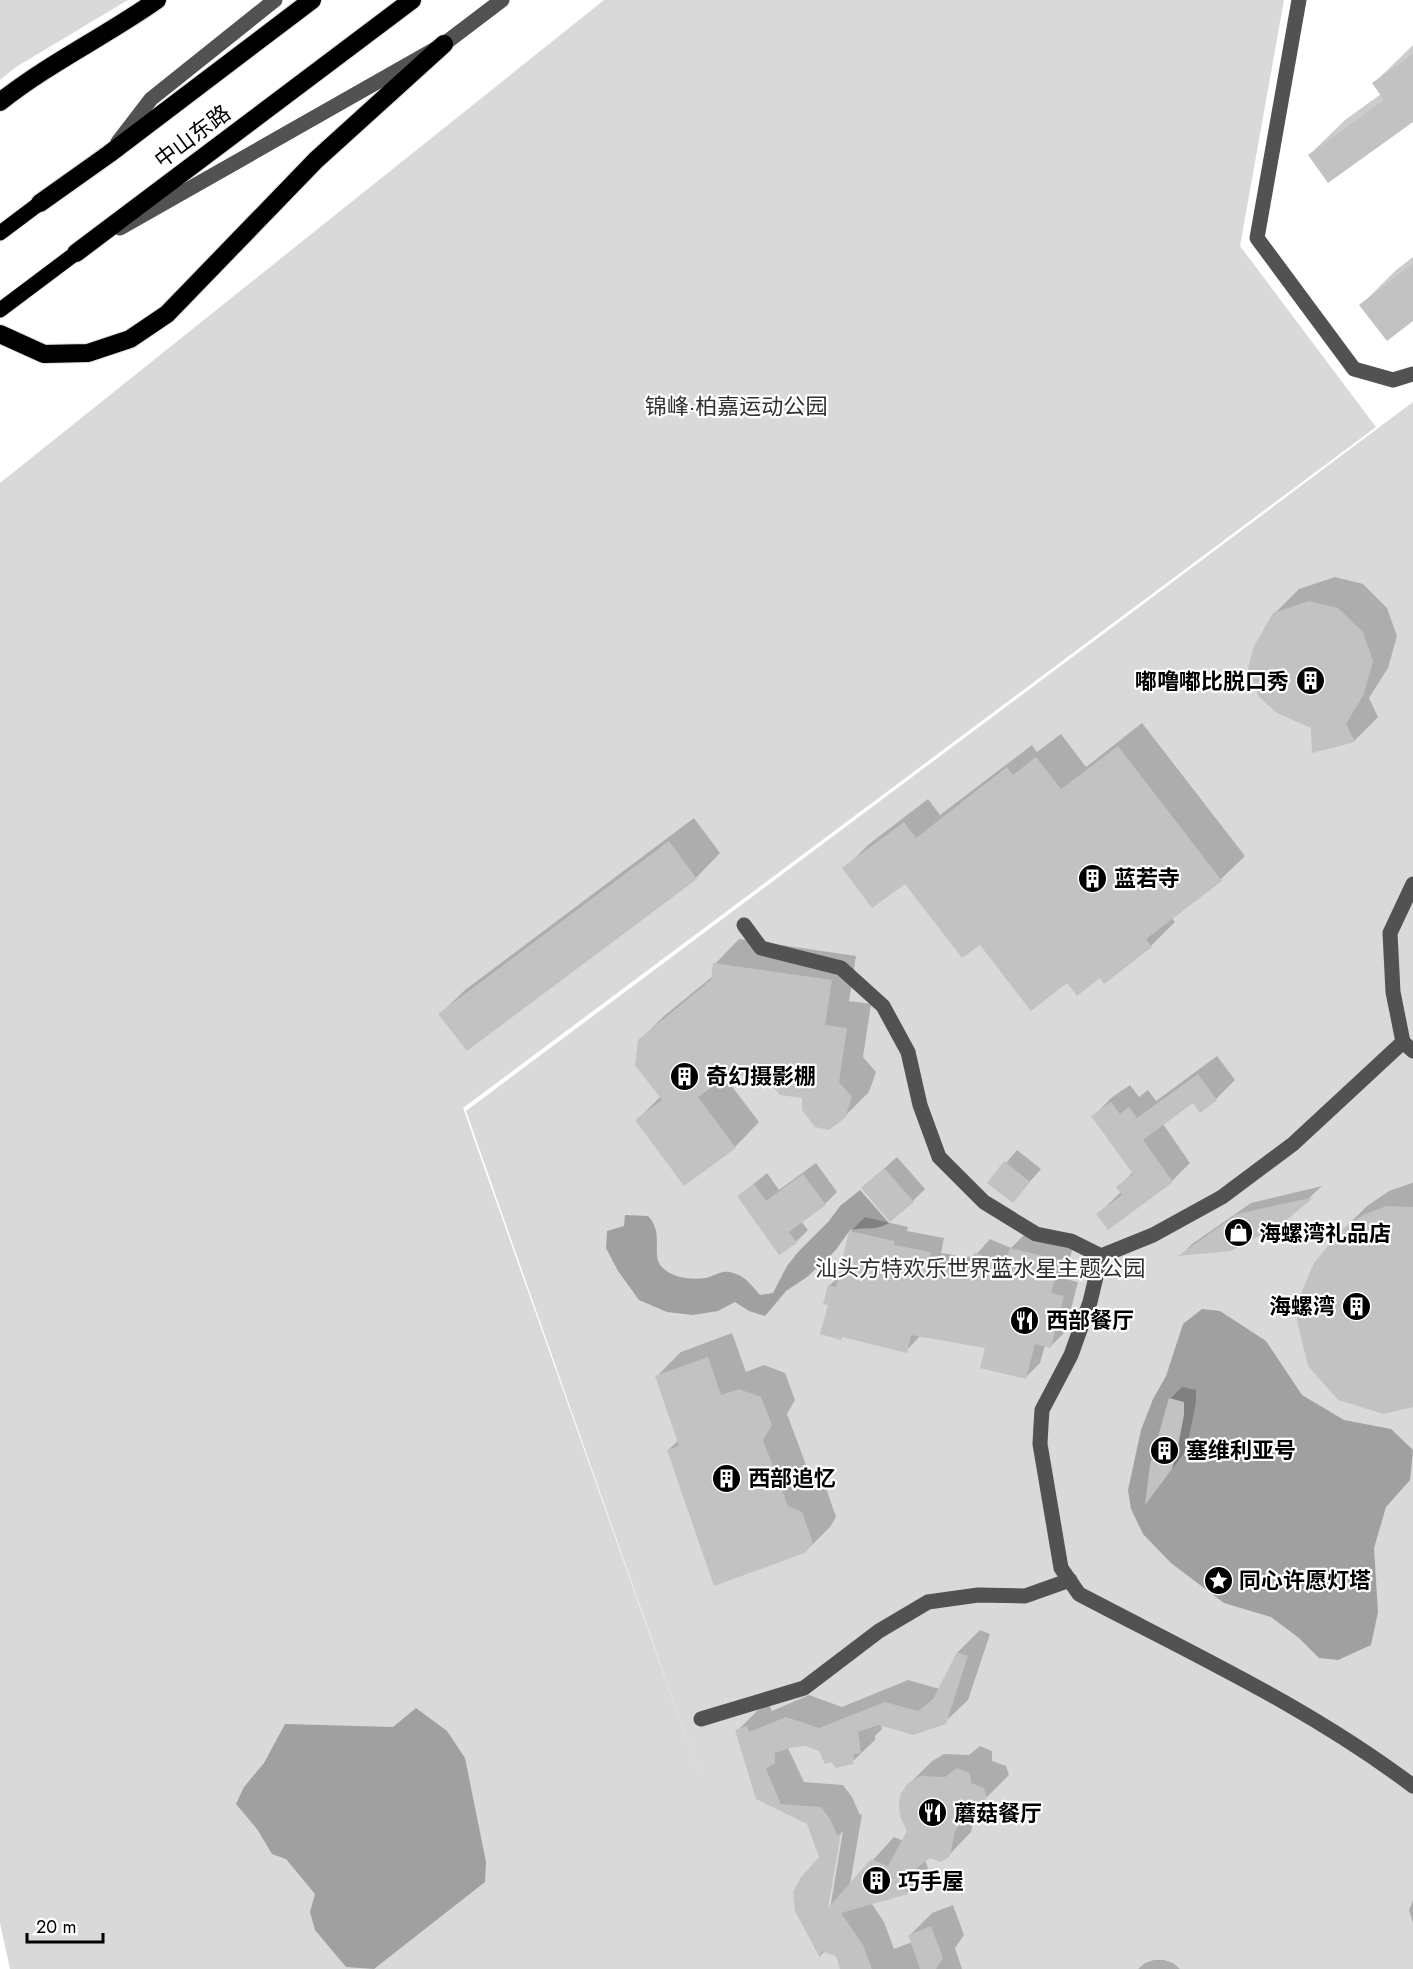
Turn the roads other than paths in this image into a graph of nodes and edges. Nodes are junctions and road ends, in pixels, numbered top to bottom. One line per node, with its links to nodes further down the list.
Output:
1 (157, 0): 8 (highway)
2 (275, 0): 9 (street)
3 (312, 0): 9 (highway, 中山东路)
4 (412, 0): 12 (highway, 中山东路)
5 (502, 0): 7 (street)
6 (1299, 0): 15 (street)
7 (444, 44): 12 (street); 14 (highway)
8 (0, 102)
9 (109, 154): 10 (highway, 中山东路)
10 (40, 202): 11 (main road, 中山东路)
11 (0, 233)
12 (76, 253): 13 (main road, 中山东路)
13 (0, 310)
14 (0, 334)
15 (1413, 374)
16 (1413, 884): 18 (street)
17 (744, 925): 19 (street)
18 (1408, 1047): 19 (street)
19 (1101, 1256): 20 (street)
20 (1070, 1581): 21 (street); 22 (street)
21 (701, 1719)
22 (1413, 1786)

